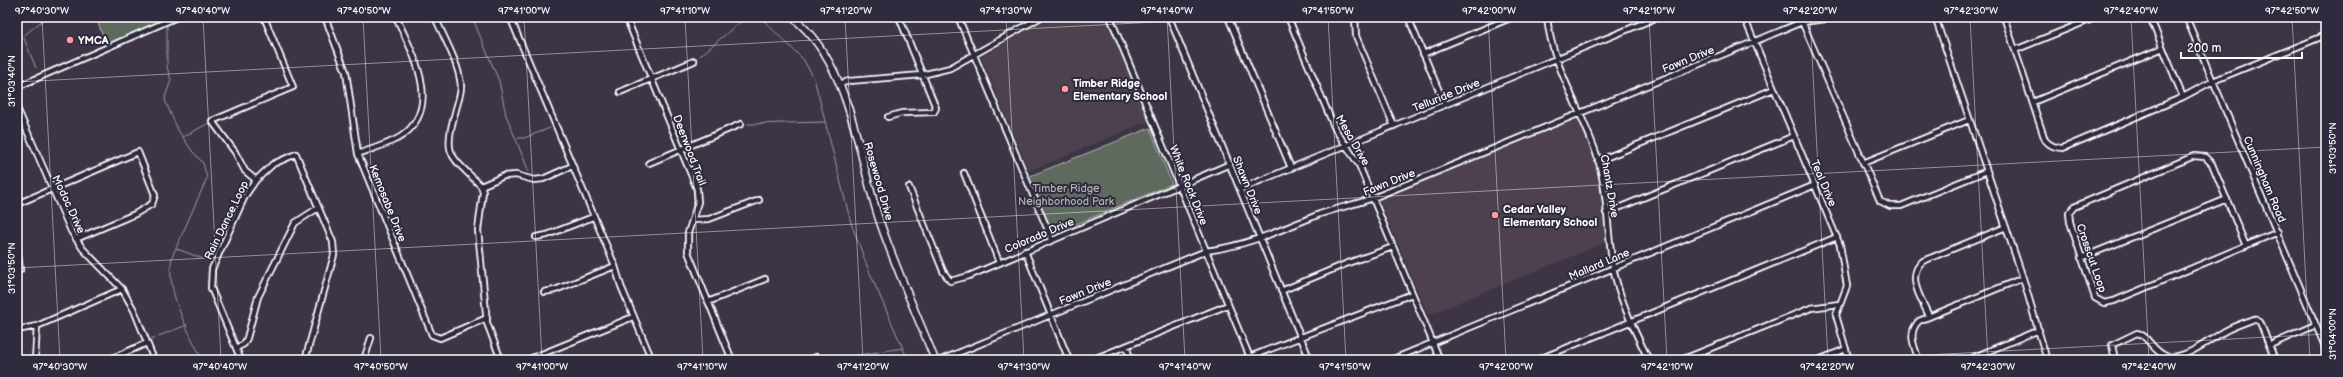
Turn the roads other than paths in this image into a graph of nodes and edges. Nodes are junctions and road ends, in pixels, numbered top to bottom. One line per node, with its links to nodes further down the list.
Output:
1 (177, 17): 42 (street)
2 (264, 17): 66 (street)
3 (325, 17): 57 (street, Kemosabe Drive)
4 (396, 17): 57 (street)
5 (435, 17): 68 (street)
6 (510, 17): 62 (street)
7 (626, 17): 39 (street, Deerwood Trail)
8 (792, 17): 41 (main road, Rosewood Drive)
9 (898, 17): 38 (street)
10 (958, 17): 35 (street)
11 (1041, 17): 28 (street)
12 (1110, 17): 69 (street, White Rock Drive)
13 (1169, 17): 61 (street, Shawn Drive)
14 (1228, 17): 63 (street)
15 (1288, 17): 55 (street, Mesa Drive)
16 (1355, 17): 53 (street)
17 (1408, 17): 34 (street)
18 (1513, 17): 34 (street)
19 (1547, 17): 36 (street, Chantz Drive)
20 (1658, 17): 36 (street, Telluride Drive)
21 (1744, 17): 31 (street, Teal Drive)
22 (1842, 17): 29 (street, Fawn Drive)
23 (1935, 17): 51 (street)
24 (2004, 17): 33 (street)
25 (2097, 17): 33 (street)
26 (2150, 17): 32 (street)
27 (2186, 17): 40 (street, Cunningham Road)
28 (1034, 19): 35 (street)
29 (1801, 19): 31 (street, Fawn Drive); 60 (street)
30 (2326, 35): 40 (street)
31 (1755, 41): 43 (street, Teal Drive); 49 (street, Fawn Drive)
32 (2163, 48): 45 (street); 46 (street)
33 (2015, 50): 46 (street)
34 (1423, 54): 47 (street)
35 (975, 56): 38 (street); 86 (street)
36 (1556, 59): 47 (street, Telluride Drive); 49 (street, Chantz Drive)
37 (694, 61): 39 (street)
38 (922, 75): 41 (street); 50 (street)
39 (651, 78): 44 (street); 56 (street, Deerwood Trail)
40 (2213, 81): 45 (street); 82 (street, Cunningham Road)
41 (839, 84): 138 (main road, Rosewood Drive)
42 (17, 87)
43 (1774, 89): 54 (street, Teal Drive); 58 (street)
44 (620, 92)
45 (2183, 97): 46 (street)
46 (2033, 102)
47 (1444, 105): 53 (street, Telluride Drive)
48 (17, 108): 71 (street, Modoc Drive)
49 (1580, 114): 58 (street, Chantz Drive); 73 (street, Fawn Drive)
50 (888, 116)
51 (1969, 120): 60 (street); 64 (street)
52 (741, 124): 56 (street)
53 (1394, 126): 55 (street, Telluride Drive)
54 (1794, 136): 67 (street, Teal Drive); 78 (street)
55 (1346, 146): 63 (street, Telluride Drive); 73 (street, Mesa Drive)
56 (682, 149): 59 (street); 80 (street, Deerwood Trail)
57 (358, 154): 110 (street, Kemosabe Drive)
58 (1598, 161): 78 (street, Chantz Drive)
59 (649, 162)
60 (1863, 163): 64 (street)
61 (1230, 164): 69 (street, Colorado Drive); 72 (street, Shawn Drive)
62 (572, 166): 68 (street); 79 (street)
63 (1291, 168): 72 (street, Telluride Drive)
64 (1987, 170): 81 (street)
65 (964, 173): 94 (street)
66 (256, 180): 77 (street, Rain Dance Loop); 122 (street, Rain Dance Loop)
67 (1815, 185): 84 (street, Teal Drive); 96 (street, Mallard Lane)
68 (481, 186): 110 (street)
69 (1179, 186): 86 (street, Colorado Drive); 92 (street, White Rock Drive)
70 (909, 187): 94 (street, Colorado Drive)
71 (52, 189): 76 (street); 85 (street, Modoc Drive); 85 (street)
72 (1240, 189): 87 (street, Shawn Drive)
73 (1373, 198): 87 (street, Fawn Drive); 90 (street, Mesa Drive)
74 (2227, 199): 88 (street, Crosscut Loop); 93 (street); 93 (street, Crosscut Loop)
75 (759, 200): 80 (street)
76 (17, 204)
77 (318, 208): 122 (street); 131 (street, Rain Dance Loop)
78 (1606, 213): 96 (street, Chantz Drive)
79 (593, 217): 83 (street); 95 (street)
80 (693, 220): 104 (street, Deerwood Trail)
81 (2006, 227): 98 (street); 108 (street)
82 (2278, 232): 88 (street, Crosscut Loop); 112 (street, Cunningham Road)
83 (536, 236)
84 (1837, 237): 105 (street, Teal Drive); 111 (street)
85 (76, 239): 100 (street, Modoc Drive)
86 (1052, 240): 91 (street, Colorado Drive)
87 (1260, 240): 92 (street, Fawn Drive); 101 (street, Shawn Drive)
88 (2246, 246): 93 (street, Crosscut Loop)
89 (17, 247): 97 (street)
90 (1393, 247): 101 (street); 103 (street, Mesa Drive)
91 (1025, 251): 94 (street, Colorado Drive); 107 (street)
92 (1206, 251): 106 (street, White Rock Drive); 107 (street, Fawn Drive)
93 (2081, 258)
94 (999, 262)
95 (615, 266): 102 (street); 109 (street)
96 (1613, 268): 111 (street, Chantz Drive); 119 (street, Mallard Lane)
97 (19, 270)
98 (2023, 278): 108 (street); 115 (street)
99 (765, 279): 104 (street)
100 (122, 289): 113 (street); 118 (street, Modoc Drive)
101 (1281, 291): 116 (street, Shawn Drive)
102 (544, 292)
103 (1412, 294): 116 (street); 119 (street, Mesa Drive)
104 (708, 302): 136 (street, Deerwood Trail)
105 (1839, 304): 123 (street, Teal Drive); 149 (street)
106 (1228, 306): 121 (street); 126 (street, White Rock Drive)
107 (1051, 314): 139 (street, Fawn Drive); 140 (street)
108 (1930, 316): 152 (street)
109 (633, 317): 134 (street); 135 (street)
110 (487, 318): 133 (street)
111 (1631, 322): 147 (street); 148 (street, Chantz Drive)
112 (2316, 325): 120 (street); 124 (street, Cunningham Road)
113 (37, 326): 114 (street); 127 (street)
114 (17, 330)
115 (2039, 330): 153 (street); 154 (street)
116 (1301, 337): 126 (street); 144 (street, Shawn Drive)
117 (371, 338): 132 (street)
118 (147, 343): 128 (street); 129 (street, Modoc Drive)
119 (1433, 343): 145 (street, Mallard Lane); 146 (street, Mesa Drive)
120 (2270, 345): 155 (street); 156 (street)
121 (1126, 346): 141 (street); 142 (street)
122 (236, 348): 130 (street, Rain Dance Loop)
123 (1846, 349): 150 (street); 151 (street, Teal Drive)
124 (2326, 349)
125 (816, 357): 137 (street)
126 (1251, 358): 143 (street)
127 (35, 360)
128 (108, 360)
129 (154, 360)
130 (241, 360)
131 (306, 360)
132 (364, 360)
133 (501, 360)
134 (527, 360)
135 (652, 360)
136 (732, 360)
137 (810, 360)
138 (935, 360)
139 (941, 360)
140 (1070, 360)
141 (1091, 360)
142 (1131, 360)
143 (1242, 360)
144 (1310, 360)
145 (1391, 360)
146 (1440, 360)
147 (1537, 360)
148 (1649, 360)
149 (1681, 360)
150 (1818, 360)
151 (1849, 360)
152 (1919, 360)
153 (1967, 360)
154 (2048, 360)
155 (2115, 360)
156 (2275, 360)

